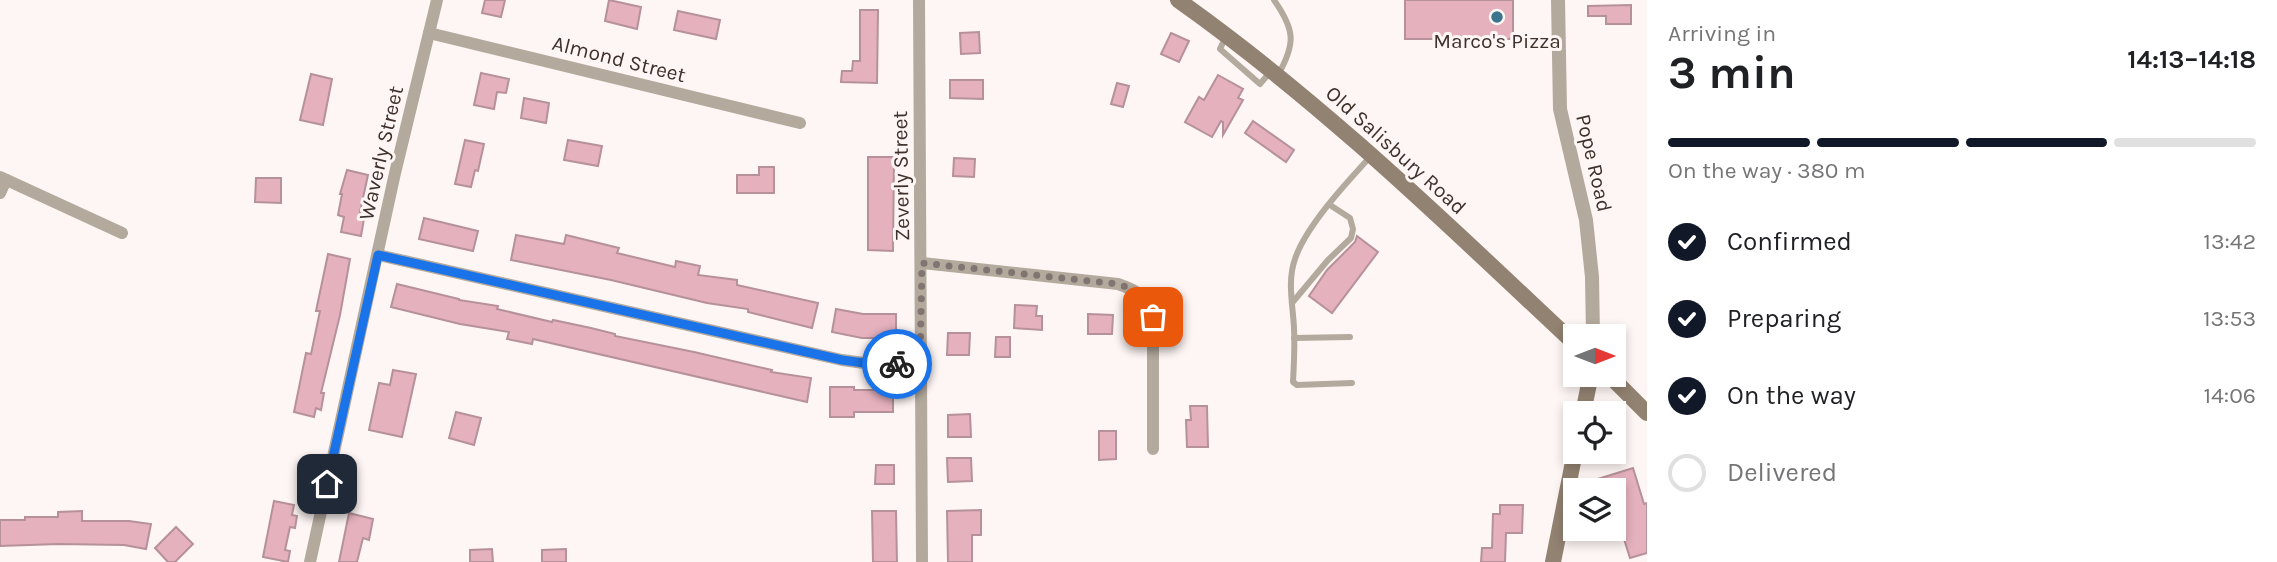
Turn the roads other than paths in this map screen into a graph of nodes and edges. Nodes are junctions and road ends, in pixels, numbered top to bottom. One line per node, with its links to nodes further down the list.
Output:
1 (437, 0): 6 (street, Waverly Street)
2 (919, 0): 15 (street, Zeverly Street)
3 (1178, 0): 7 (main road, Old Salisbury Road)
4 (1274, 0): 7 (lane)
5 (1558, 0): 17 (street, Pope Road)
6 (429, 33): 8 (street, Almond Street); 14 (street, Waverly Street)
7 (1275, 72): 9 (main road, Old Salisbury Road)
8 (800, 123)
9 (1372, 155): 12 (lane); 18 (main road, Old Salisbury Road)
10 (3, 178): 11 (street); 13 (street)
11 (0, 193)
12 (1330, 205): 16 (lane); 16 (lane)
13 (122, 233)
14 (378, 255): 21 (street); 27 (street, Waverly Street)
15 (922, 263): 21 (street, Zeverly Street); 25 (street)
16 (1292, 303): 20 (lane)
17 (1593, 324)
18 (1563, 333)
19 (1350, 337): 20 (lane)
20 (1294, 338): 22 (lane)
21 (920, 364): 28 (street, Zeverly Street)
22 (1352, 383)
23 (1621, 387): 24 (main road)
24 (1647, 413)
25 (1153, 449)
26 (1573, 464): 29 (main road)
27 (310, 562)
28 (922, 562)
29 (1553, 562)

